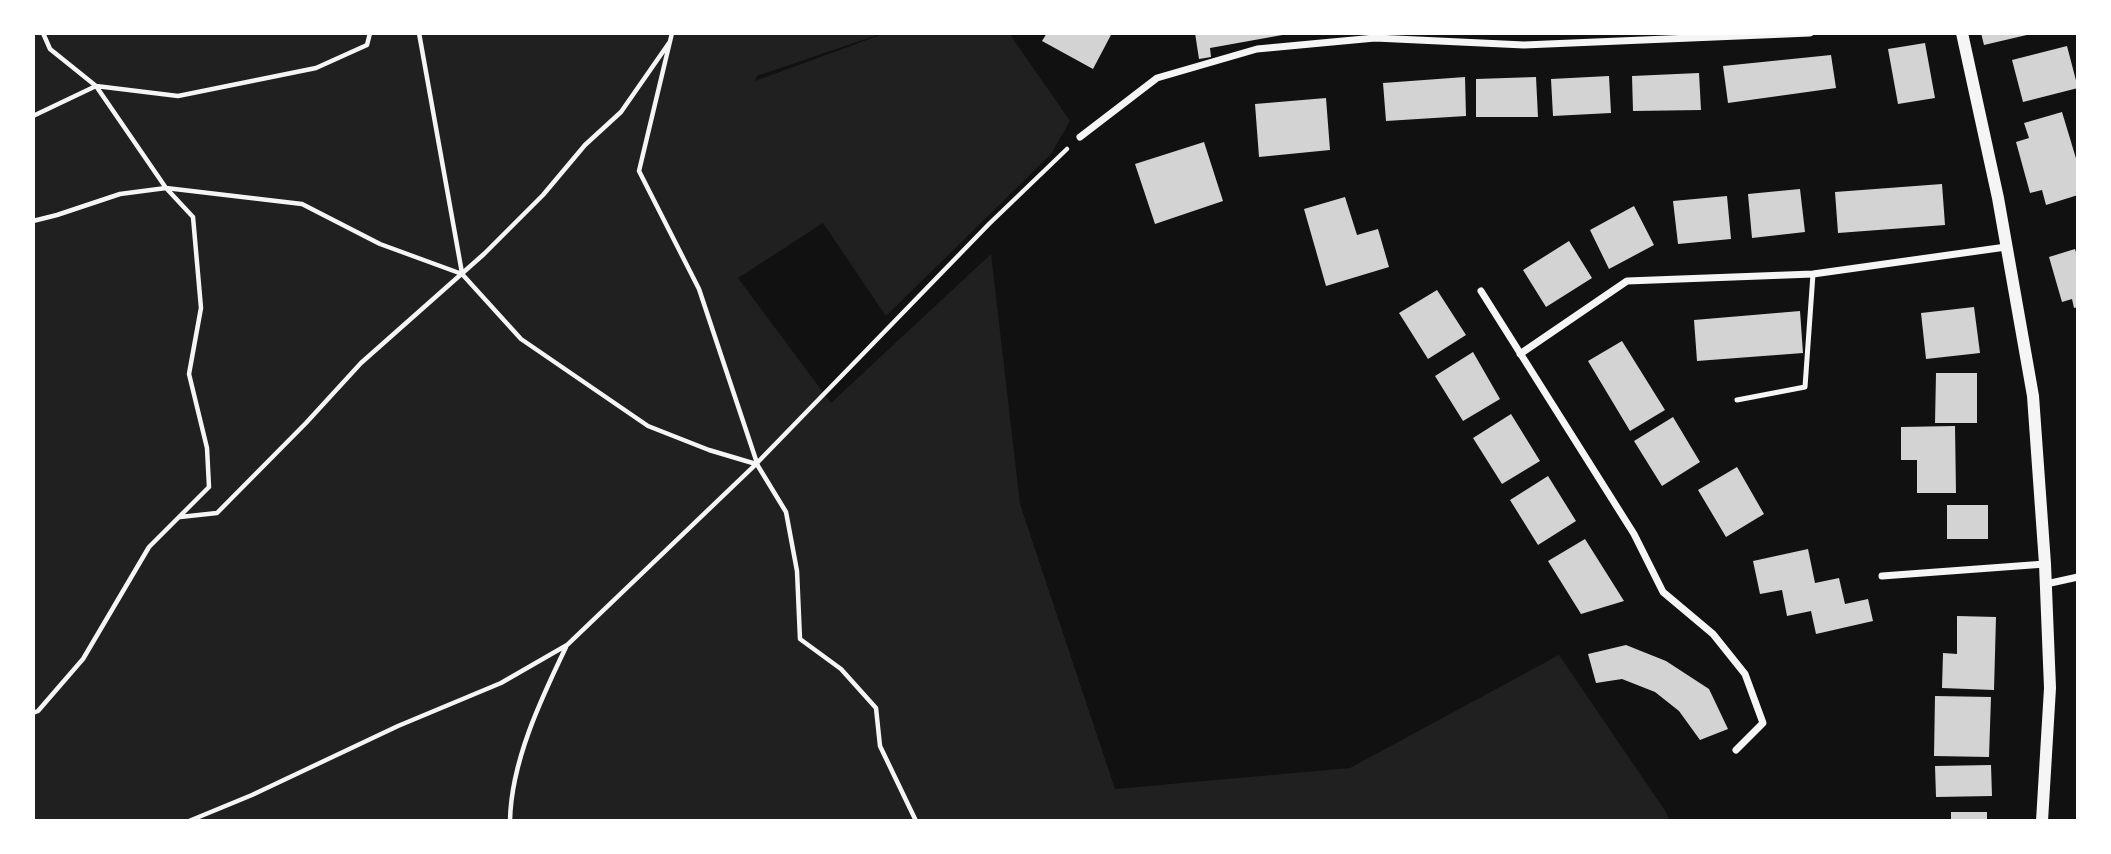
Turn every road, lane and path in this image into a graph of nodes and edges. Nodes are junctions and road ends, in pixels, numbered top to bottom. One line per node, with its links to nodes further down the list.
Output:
1 (43, 33): 9 (path)
2 (370, 33): 9 (path)
3 (419, 33): 15 (path)
4 (672, 33): 8 (path)
5 (1810, 33): 7 (street)
6 (1962, 33): 14 (street)
7 (1377, 36): 11 (street)
8 (671, 40): 15 (path); 20 (path)
9 (96, 86): 10 (path); 12 (path)
10 (33, 116)
11 (1080, 136): 20 (path)
12 (166, 188): 13 (path); 15 (path); 21 (path)
13 (33, 221)
14 (2006, 247): 16 (street); 22 (street)
15 (462, 274): 20 (path); 21 (path)
16 (1813, 274): 18 (street); 19 (lane)
17 (1481, 291): 18 (street)
18 (1520, 354): 28 (street)
19 (1737, 400)
20 (756, 463): 26 (path); 31 (path)
21 (179, 517): 27 (path)
22 (2045, 564): 23 (street); 25 (street)
23 (1882, 576)
24 (2078, 577): 25 (street)
25 (2046, 584): 32 (street)
26 (567, 645): 29 (path); 30 (path)
27 (33, 713)
28 (1736, 750)
29 (189, 821)
30 (510, 821)
31 (916, 821)
32 (2042, 821)

